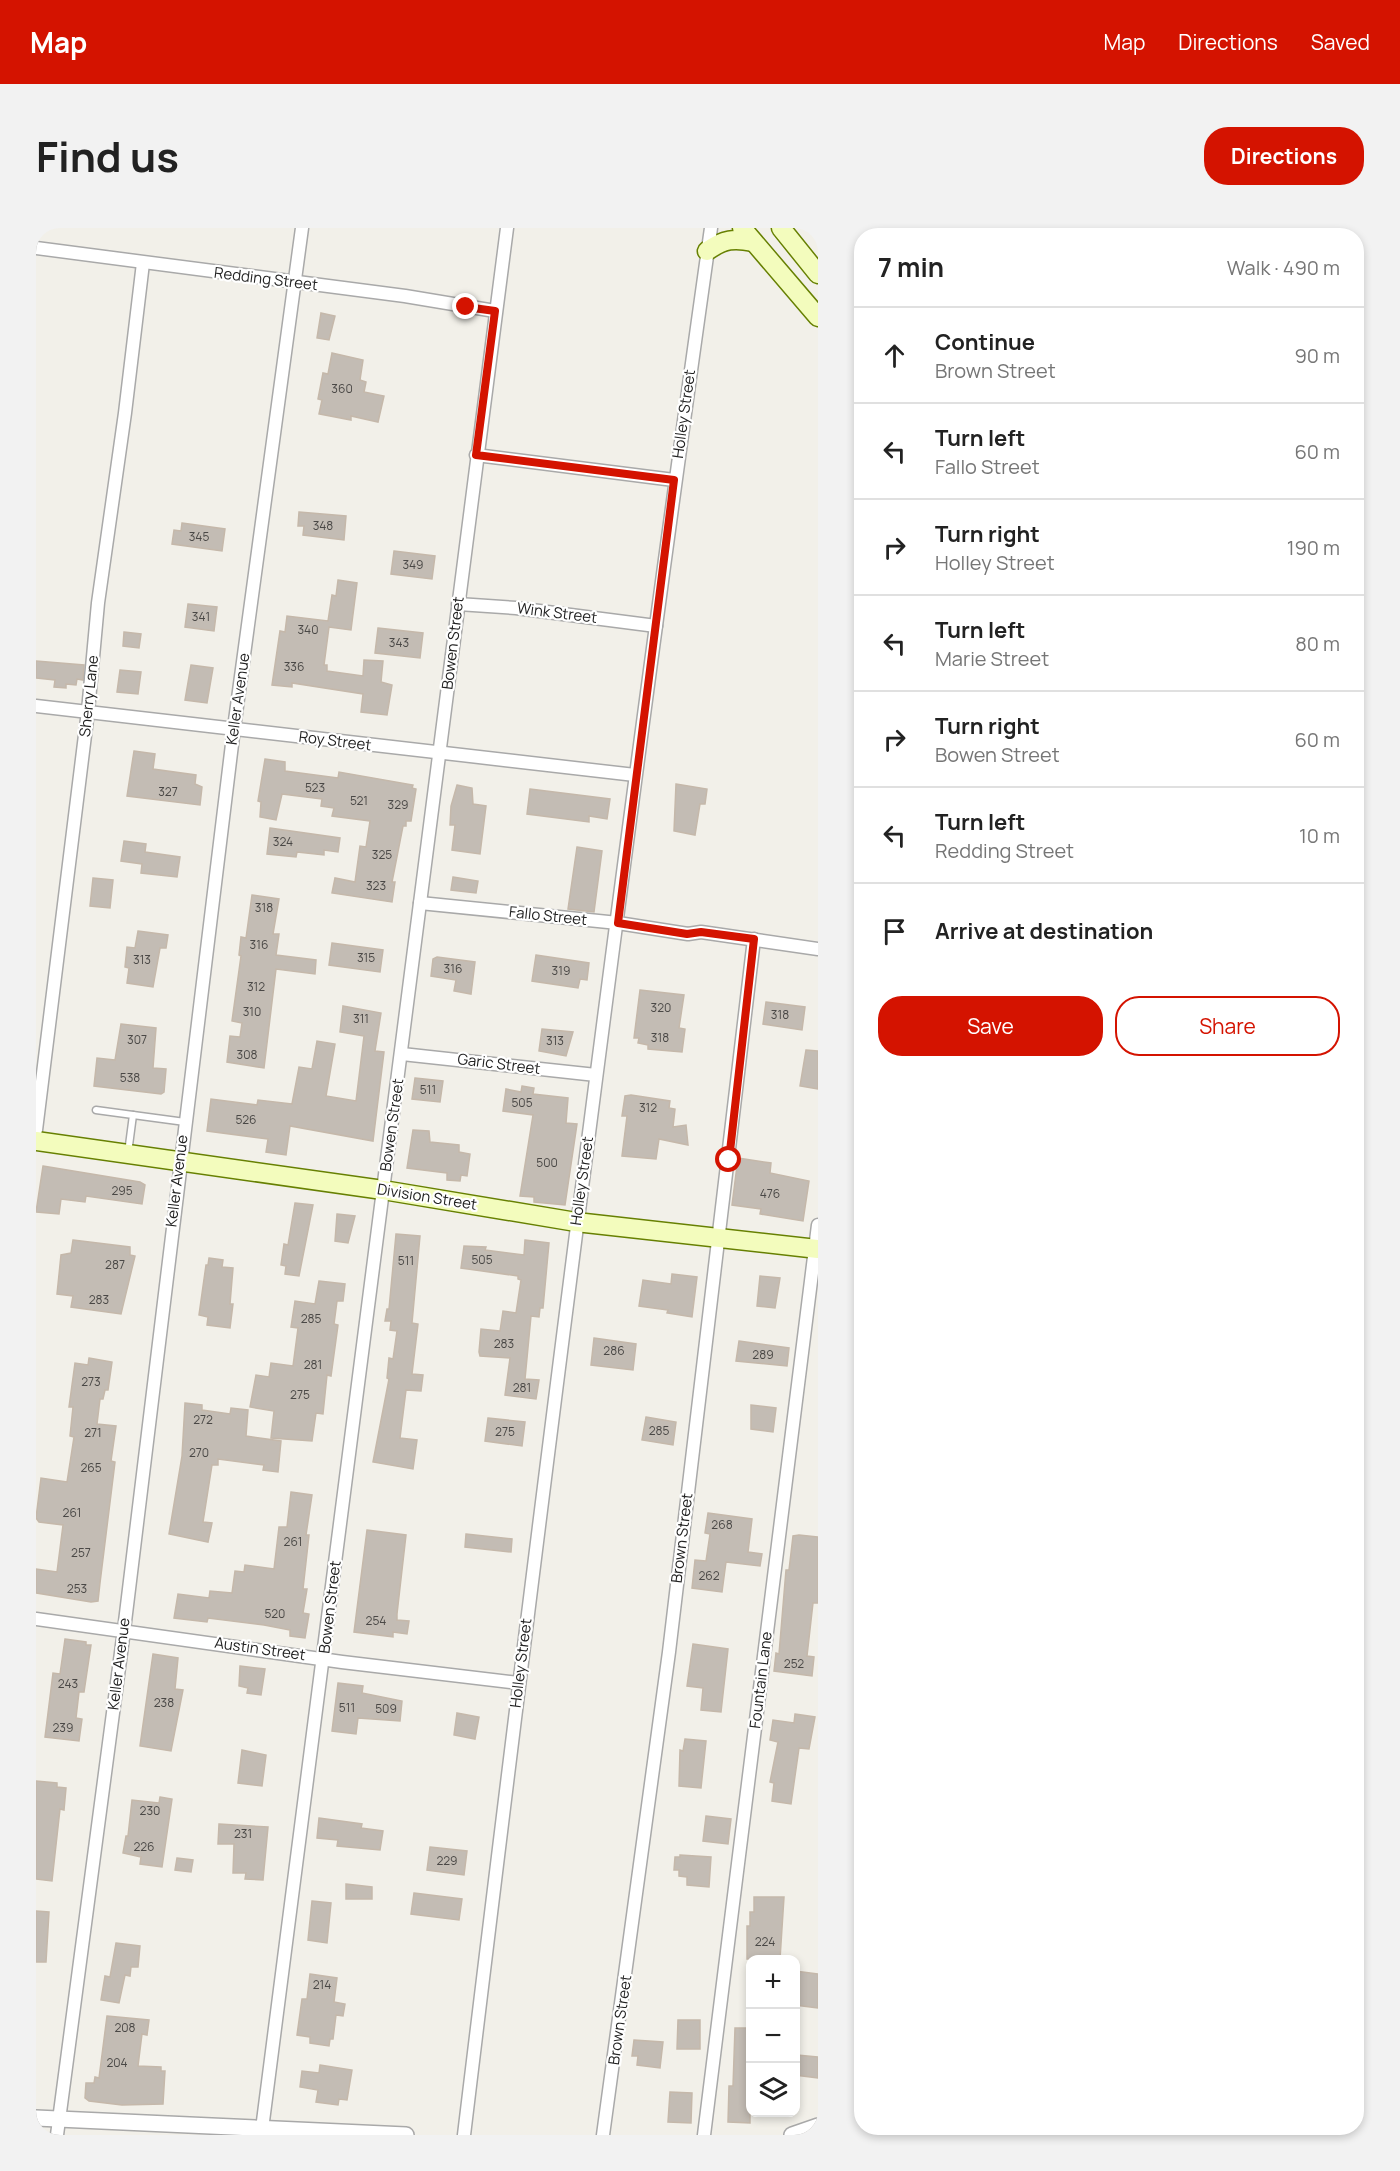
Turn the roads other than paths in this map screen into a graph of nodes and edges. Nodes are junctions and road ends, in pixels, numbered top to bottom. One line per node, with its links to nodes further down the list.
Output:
1 (302, 228): 10 (street, Keller Avenue)
2 (507, 228): 11 (street, Bowen Street)
3 (711, 228): 7 (street, Holley Street)
4 (781, 228): 9 (main road)
5 (748, 235): 7 (main road); 12 (main road)
6 (36, 248): 8 (street, Redding Street)
7 (707, 251): 14 (street, Holley Street)
8 (143, 263): 10 (street, Redding Street); 18 (street, Sherry Lane)
9 (818, 274)
10 (295, 283): 11 (street, Redding Street); 19 (street, Keller Avenue)
11 (495, 311): 13 (street, Bowen Street)
12 (818, 317)
13 (476, 455): 14 (street); 15 (street, Bowen Street)
14 (674, 480): 16 (street, Holley Street)
15 (458, 604): 16 (street, Wink Street); 20 (street, Bowen Street)
16 (656, 626): 21 (street, Holley Street)
17 (36, 706): 18 (street, Roy Street)
18 (88, 711): 19 (street, Roy Street); 31 (street, Sherry Lane)
19 (234, 728): 20 (street, Roy Street); 30 (street, Keller Avenue)
20 (438, 753): 21 (street, Roy Street); 22 (street, Bowen Street)
21 (634, 775): 23 (street, Holley Street)
22 (420, 903): 23 (street, Fallo Street); 26 (street, Bowen Street)
23 (618, 923): 24 (street, Fallo Street); 27 (street, Holley Street)
24 (754, 939): 25 (street, Fallo Street); 38 (street, Brown Street)
25 (818, 949)
26 (402, 1054): 27 (street, Garic Street); 35 (street, Bowen Street)
27 (596, 1075): 36 (street, Holley Street)
28 (96, 1110): 29 (lane)
29 (133, 1115): 30 (lane); 33 (lane)
30 (184, 1122): 34 (street, Keller Avenue)
31 (36, 1130)
32 (36, 1141): 33 (main road, Division Street)
33 (128, 1154): 34 (main road, Division Street)
34 (180, 1162): 35 (main road, Division Street); 41 (street, Keller Avenue)
35 (383, 1190): 36 (main road, Division Street); 42 (street, Bowen Street)
36 (576, 1222): 38 (main road, Division Street); 43 (street, Holley Street)
37 (818, 1225): 39 (street, Fountain Lane)
38 (718, 1238): 39 (main road, Division Street); 51 (street, Brown Street)
39 (817, 1249): 52 (street, Fountain Lane)
40 (36, 1618): 41 (street, Austin Street)
41 (124, 1630): 42 (street, Austin Street); 45 (street, Keller Avenue)
42 (324, 1658): 43 (street, Austin Street); 47 (street, Bowen Street)
43 (519, 1683): 50 (street, Holley Street)
44 (36, 2118): 45 (street)
45 (59, 2119): 47 (street); 48 (street, Keller Avenue)
46 (818, 2126): 53 (street)
47 (262, 2128): 49 (street)
48 (57, 2135)
49 (406, 2135)
50 (464, 2135)
51 (603, 2135)
52 (704, 2135)
53 (792, 2135)

